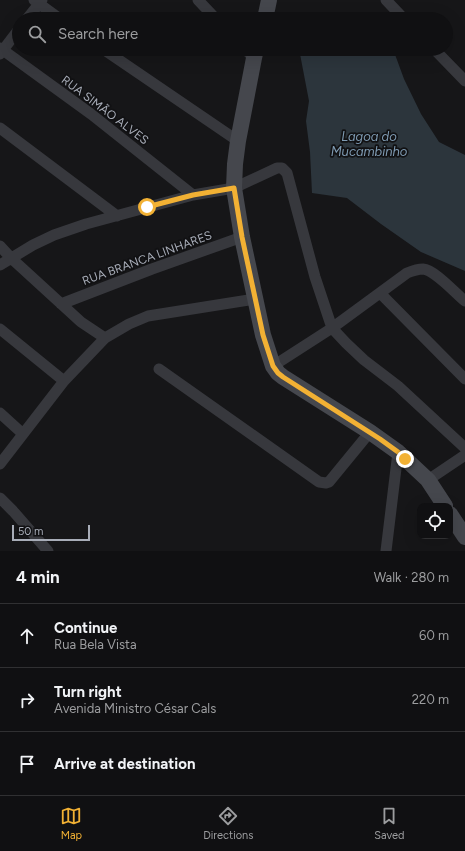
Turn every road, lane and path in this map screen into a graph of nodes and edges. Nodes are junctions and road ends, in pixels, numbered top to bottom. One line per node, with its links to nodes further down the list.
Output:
1 (198, 0): 7 (street)
2 (269, 0): 8 (main road)
3 (386, 0): 9 (street)
4 (38, 1): 5 (street); 6 (street)
5 (31, 12)
6 (51, 12)
7 (209, 12)
8 (266, 12)
9 (397, 12)
10 (12, 38): 11 (street)
11 (1, 51): 19 (street, RUA SIMÃO ALVES)
12 (113, 56): 17 (street)
13 (251, 56): 17 (main road)
14 (441, 56): 15 (street)
15 (465, 81)
16 (0, 128): 20 (street)
17 (238, 141): 18 (main road)
18 (234, 188): 19 (street); 21 (main road); 29 (street)
19 (193, 195): 20 (street)
20 (117, 216): 23 (street)
21 (242, 237): 26 (main road); 28 (street, RUA BRANCA LINHARES)
22 (0, 246): 23 (street)
23 (10, 258): 24 (street); 28 (street)
24 (0, 265)
25 (380, 293): 27 (street); 29 (street); 34 (street)
26 (255, 299): 31 (street); 32 (main road)
27 (465, 301)
28 (61, 304): 31 (street)
29 (332, 328): 32 (street); 39 (street)
30 (0, 329): 35 (street)
31 (105, 338): 35 (street)
32 (273, 366): 37 (main road)
33 (158, 369): 37 (street)
34 (465, 379)
35 (64, 381): 38 (street)
36 (0, 413): 38 (street)
37 (370, 432): 40 (main road)
38 (23, 434): 42 (street)
39 (465, 448)
40 (398, 452): 43 (main road); 49 (street)
41 (465, 455): 43 (street)
42 (0, 464)
43 (428, 480): 45 (main road)
44 (0, 498): 48 (street)
45 (443, 503)
46 (453, 519): 47 (main road)
47 (465, 537)
48 (48, 551)
49 (386, 551)

